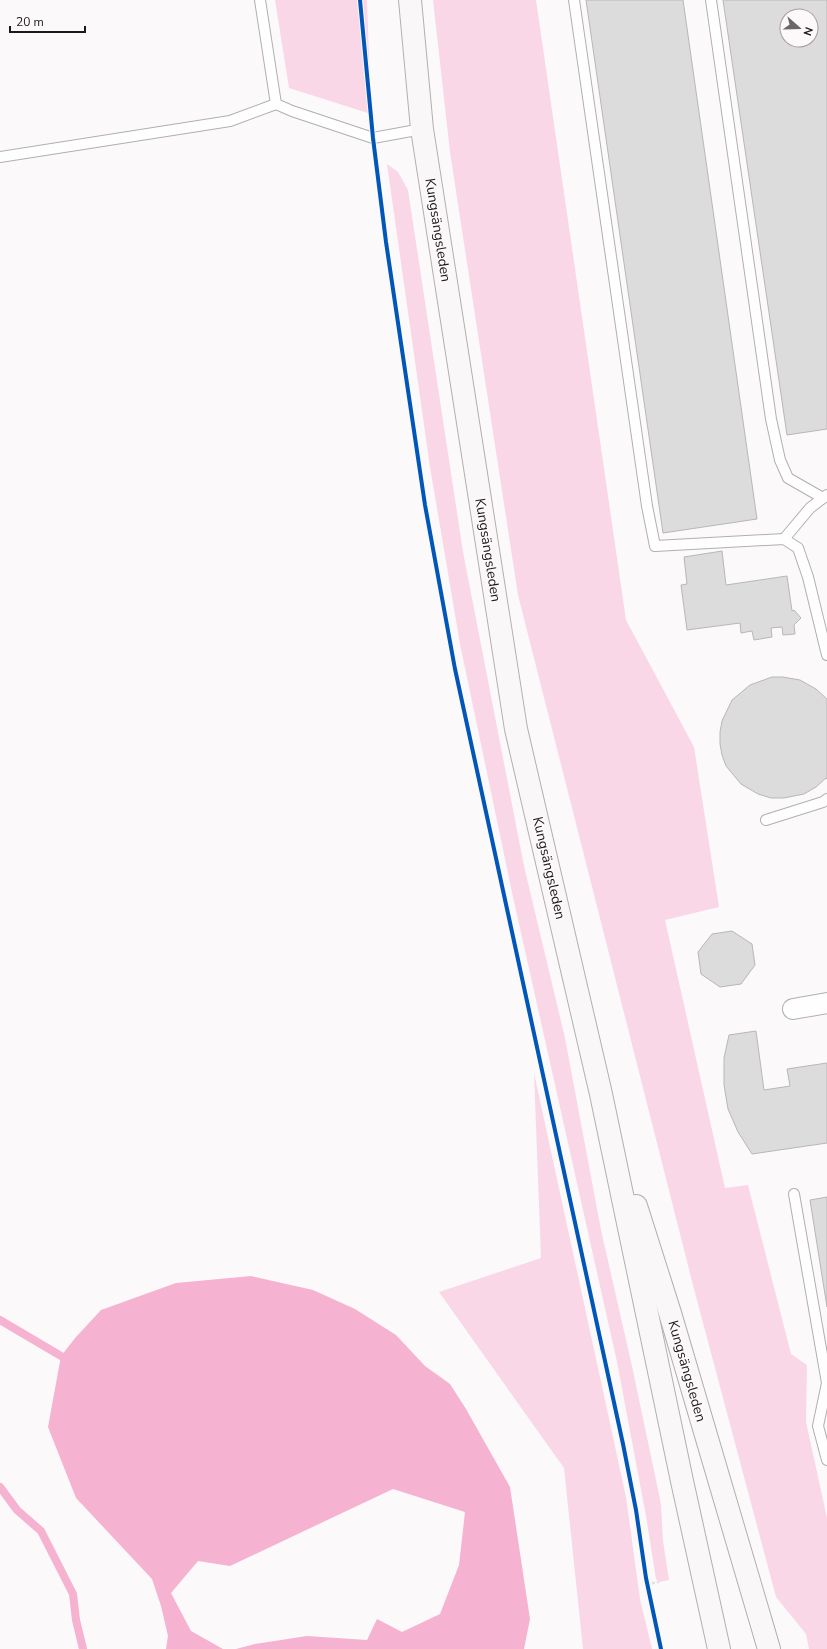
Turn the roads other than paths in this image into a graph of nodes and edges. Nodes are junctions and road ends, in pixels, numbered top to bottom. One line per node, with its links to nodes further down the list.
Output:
1 (260, 0): 5 (lane)
2 (410, 0): 6 (main road, Kungsängsleden)
3 (574, 0): 9 (lane)
4 (711, 0): 8 (lane)
5 (276, 104): 6 (lane); 7 (lane)
6 (422, 129): 15 (main road, Kungsängsleden)
7 (0, 157)
8 (825, 496): 9 (lane)
9 (784, 539): 10 (lane)
10 (827, 655)
11 (827, 800): 12 (lane)
12 (766, 820)
13 (827, 1003): 14 (street)
14 (793, 1009)
15 (601, 1094): 19 (main road, Kungsängsleden); 20 (main road, Kungsängsleden)
16 (794, 1194): 17 (lane)
17 (827, 1383): 18 (lane)
18 (827, 1460)
19 (719, 1649)
20 (769, 1649)

